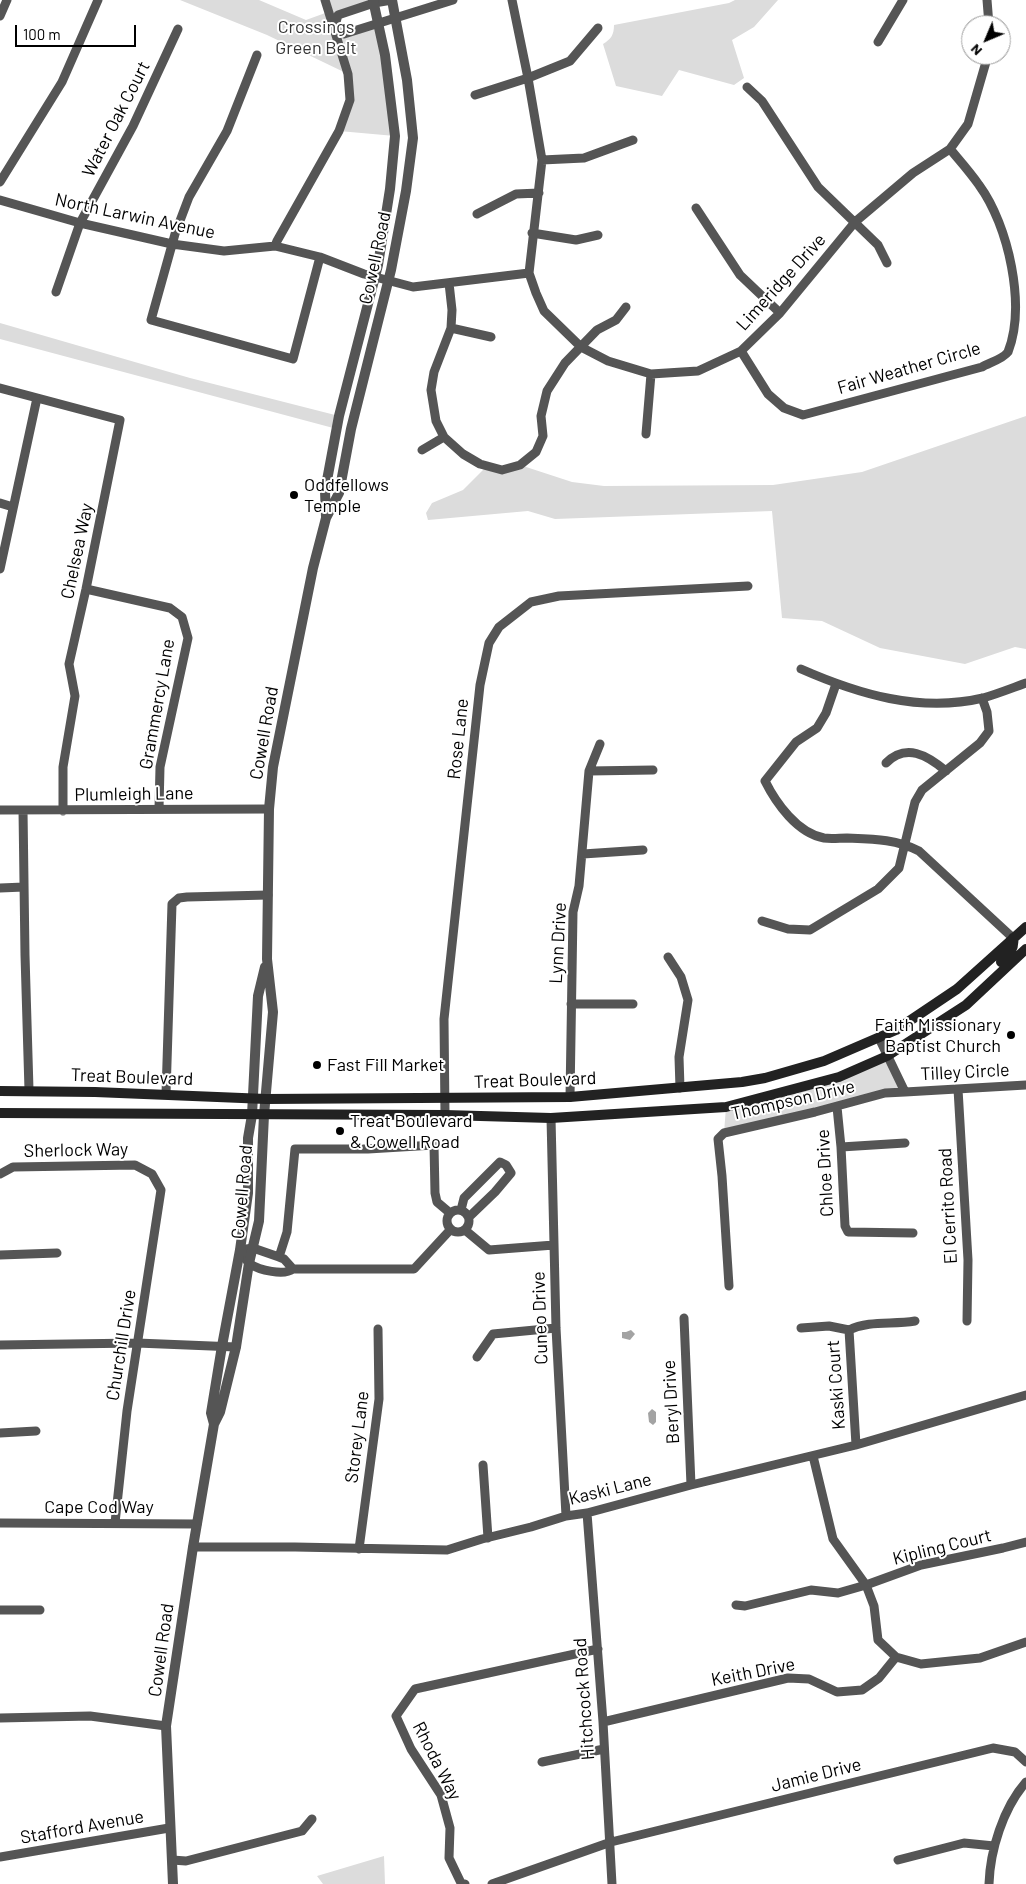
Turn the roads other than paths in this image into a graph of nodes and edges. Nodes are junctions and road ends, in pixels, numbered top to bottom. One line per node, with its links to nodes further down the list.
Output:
1 (7, 0): 11 (street)
2 (98, 0): 26 (street)
3 (325, 0): 16 (street)
4 (392, 0): 9 (street); 12 (street, Cowell Road)
5 (453, 0): 12 (street)
6 (512, 0): 20 (street, Limeridge Drive)
7 (903, 0): 17 (street)
8 (987, 0): 10 (street)
9 (373, 1): 13 (street, Cowell Road); 16 (street)
10 (988, 15)
11 (0, 16)
12 (396, 19): 13 (street); 41 (street, Cowell Road)
13 (379, 25): 16 (street); 40 (street, Cowell Road)
14 (598, 28): 20 (street)
15 (178, 29): 32 (street, Water Oak Court)
16 (334, 29): 36 (street)
17 (878, 42)
18 (257, 55): 35 (street)
19 (985, 65): 24 (street, Limeridge Drive)
20 (528, 78): 22 (street); 25 (street, Limeridge Drive)
21 (747, 86): 31 (street)
22 (475, 95)
23 (633, 140): 25 (street)
24 (950, 149): 31 (street, Limeridge Drive); 49 (street, Fair Weather Circle)
25 (542, 160): 27 (street, Limeridge Drive)
26 (0, 182)
27 (539, 193): 30 (street); 33 (street, Limeridge Drive)
28 (0, 200): 32 (street, North Larwin Avenue)
29 (696, 208): 45 (street)
30 (477, 214)
31 (855, 222): 38 (street); 45 (street, Limeridge Drive)
32 (80, 223): 35 (street, North Larwin Avenue); 43 (street, Water Oak Court)
33 (532, 233): 34 (street); 39 (street, Limeridge Drive)
34 (598, 235)
35 (172, 244): 36 (street, North Larwin Avenue); 37 (street)
36 (275, 246): 37 (street, North Larwin Avenue)
37 (320, 257): 40 (street, North Larwin Avenue)
38 (887, 263)
39 (528, 273): 42 (street, North Larwin Avenue); 48 (street, Limeridge Drive)
40 (375, 277): 41 (street, North Larwin Avenue); 58 (street, Cowell Road)
41 (388, 281): 42 (street, North Larwin Avenue); 58 (street, Cowell Road)
42 (449, 282): 46 (street)
43 (56, 292)
44 (626, 307): 48 (street)
45 (780, 313): 49 (street, Limeridge Drive)
46 (452, 328): 47 (street); 54 (street)
47 (491, 337)
48 (581, 347): 50 (street, Limeridge Drive); 54 (street)
49 (741, 351): 50 (street, Limeridge Drive)
50 (652, 374): 53 (street)
51 (0, 388): 52 (street, Chelsea Way)
52 (37, 398): 57 (street); 61 (street, Chelsea Way)
53 (646, 434)
54 (444, 438): 55 (street)
55 (422, 450)
56 (0, 503): 57 (street)
57 (13, 507): 59 (street)
58 (326, 518): 72 (street, Cowell Road)
59 (0, 569)
60 (748, 586): 103 (street, Rose Lane)
61 (86, 589): 71 (street, Grammercy Lane); 75 (street, Chelsea Way)
62 (801, 669): 64 (street)
63 (1026, 683): 65 (street)
64 (836, 684): 65 (street); 76 (street)
65 (982, 698): 70 (street)
66 (600, 744): 69 (street, Lynn Drive)
67 (886, 763): 70 (street)
68 (653, 770): 69 (street)
69 (589, 771): 78 (street, Lynn Drive)
70 (946, 771): 76 (street)
71 (159, 808): 72 (street, Plumleigh Lane); 75 (street, Plumleigh Lane)
72 (269, 809): 81 (street, Cowell Road)
73 (0, 810): 74 (street, Plumleigh Lane)
74 (23, 810): 75 (street, Plumleigh Lane); 79 (street)
75 (63, 811)
76 (906, 844): 82 (street); 85 (street)
77 (643, 850): 78 (street)
78 (583, 854): 90 (street, Lynn Drive)
79 (24, 887): 80 (street); 97 (street)
80 (0, 888)
81 (268, 896): 88 (street, Cowell Road); 100 (street)
82 (762, 922)
83 (1026, 927): 85 (main road, Treat Boulevard)
84 (1026, 936): 85 (main road)
85 (1013, 938): 89 (main road); 92 (main road, Treat Boulevard)
86 (1026, 948): 89 (main road, Treat Boulevard)
87 (668, 957): 95 (street)
88 (267, 958): 102 (street, Cowell Road); 104 (street, Cowell Road)
89 (977, 994): 93 (main road, Treat Boulevard)
90 (571, 1004): 91 (street, Lynn Drive); 101 (street, Lynn Drive)
91 (634, 1004)
92 (879, 1038): 93 (street, Tilley Circle); 95 (main road, Treat Boulevard)
93 (887, 1056): 99 (street, Tilley Circle); 110 (main road, Treat Boulevard)
94 (1026, 1085): 96 (street, Tilley Circle)
95 (680, 1088): 101 (main road, Treat Boulevard)
96 (958, 1089): 99 (street, Tilley Circle); 132 (street, El Cerrito Road)
97 (29, 1090): 98 (main road, Treat Boulevard); 100 (main road, Treat Boulevard)
98 (0, 1091)
99 (905, 1092): 105 (street, Thompson Drive)
100 (166, 1094): 102 (main road, Treat Boulevard)
101 (570, 1097): 103 (main road, Treat Boulevard)
102 (252, 1098): 104 (main road, Treat Boulevard); 107 (street, Cowell Road)
103 (445, 1098): 104 (main road, Treat Boulevard); 109 (street, Rose Lane)
104 (266, 1099): 108 (street, Cowell Road)
105 (837, 1107): 112 (street, Chloe Drive); 129 (street, Thompson Drive)
106 (0, 1113): 107 (main road, Treat Boulevard)
107 (252, 1115): 108 (main road, Treat Boulevard); 123 (street, Cowell Road)
108 (264, 1115): 109 (main road, Treat Boulevard); 122 (street, Cowell Road)
109 (445, 1115): 110 (main road, Treat Boulevard)
110 (551, 1118): 121 (street, Cuneo Drive)
111 (905, 1143): 112 (street)
112 (841, 1147): 120 (street, Chloe Drive)
113 (0, 1174): 114 (street, Sherlock Way)
114 (152, 1174): 137 (street, Churchill Drive)
115 (461, 1210): 116 (street); 117 (street); 117 (street)
116 (450, 1213): 118 (street); 126 (street)
117 (469, 1217): 119 (street)
118 (451, 1230): 119 (street); 128 (street)
119 (465, 1230): 121 (street)
120 (912, 1232)
121 (554, 1245): 133 (street, Cuneo Drive)
122 (253, 1248): 123 (street); 126 (street); 127 (street, Cowell Road)
123 (240, 1250): 127 (street); 139 (street, Cowell Road)
124 (57, 1253): 125 (street)
125 (0, 1255)
126 (279, 1257): 128 (street)
127 (249, 1263): 128 (street); 140 (street, Cowell Road)
128 (293, 1269)
129 (729, 1286)
130 (684, 1318): 149 (street, Beryl Drive)
131 (915, 1321): 136 (street, Kaski Court)
132 (967, 1321)
133 (556, 1328): 141 (street); 151 (street, Cuneo Drive)
134 (802, 1328): 136 (street)
135 (378, 1329): 158 (street, Storey Lane)
136 (849, 1330): 146 (street, Kaski Court)
137 (137, 1343): 138 (street); 139 (street); 153 (street, Churchill Drive)
138 (0, 1345)
139 (222, 1346): 140 (street); 143 (street, Cowell Road)
140 (236, 1347): 143 (street, Cowell Road)
141 (477, 1357)
142 (1026, 1395): 146 (street, Kaski Lane)
143 (214, 1424): 154 (street, Cowell Road)
144 (36, 1431): 145 (street)
145 (0, 1433)
146 (856, 1445): 147 (street, Kaski Lane)
147 (813, 1456): 149 (street, Kaski Lane); 159 (street)
148 (483, 1465): 155 (street)
149 (691, 1485): 150 (street, Kaski Lane)
150 (587, 1512): 151 (street, Kaski Lane); 164 (street, Hitchcock Road)
151 (566, 1516): 155 (street, Kaski Lane)
152 (0, 1523): 153 (street, Cape Cod Way)
153 (114, 1523): 154 (street, Cape Cod Way)
154 (197, 1524): 157 (street, Cowell Road)
155 (488, 1538): 158 (street, Kaski Lane)
156 (1026, 1542): 159 (street, Kipling Court)
157 (193, 1547): 158 (street, Kaski Lane); 168 (street, Cowell Road)
158 (359, 1548)
159 (866, 1585): 160 (street, Kipling Court); 165 (street)
160 (736, 1605)
161 (0, 1610): 162 (street)
162 (40, 1610)
163 (1026, 1642): 165 (street)
164 (598, 1649): 167 (street, Hitchcock Road); 181 (street, Rhoda Way)
165 (896, 1657): 167 (street, Keith Drive)
166 (0, 1718): 168 (street)
167 (603, 1722): 169 (street, Hitchcock Road)
168 (166, 1726): 174 (street, Cowell Road)
169 (604, 1749): 170 (street); 175 (street, Hitchcock Road)
170 (542, 1762)
171 (1026, 1762): 175 (street, Jamie Drive)
172 (1026, 1782): 176 (street)
173 (312, 1819): 178 (street)
174 (169, 1828): 177 (street, Stafford Avenue); 178 (street, Cowell Road)
175 (611, 1842): 182 (street); 183 (street, Hitchcock Road)
176 (994, 1846): 179 (street); 184 (street)
177 (0, 1857)
178 (172, 1860): 180 (street, Cowell Road)
179 (898, 1860)
180 (173, 1884)
181 (465, 1884)
182 (492, 1884)
183 (612, 1884)
184 (989, 1884)

